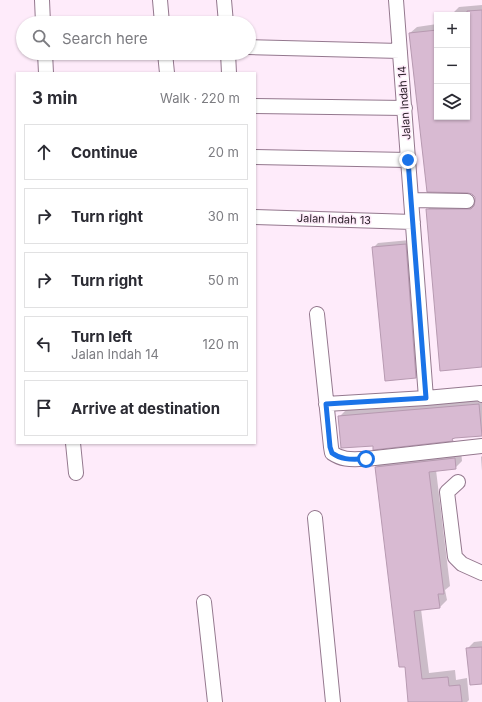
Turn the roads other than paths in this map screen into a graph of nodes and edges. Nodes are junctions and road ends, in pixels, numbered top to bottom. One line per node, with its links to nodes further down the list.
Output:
1 (42, 0): 5 (street)
2 (160, 0): 6 (street)
3 (224, 0): 7 (street)
4 (396, 0): 9 (street, Jalan Indah 14)
5 (43, 16)
6 (161, 16)
7 (225, 16)
8 (256, 47): 9 (street)
9 (400, 51): 17 (street, Jalan Indah 14)
10 (45, 60): 13 (street)
11 (166, 60): 14 (street)
12 (228, 60): 15 (street)
13 (46, 72)
14 (167, 72)
15 (229, 72)
16 (256, 106): 17 (street)
17 (404, 108): 19 (street, Jalan Indah 14)
18 (256, 157): 19 (street)
19 (408, 160): 20 (street, Jalan Indah 14)
20 (411, 200): 21 (street); 23 (street, Jalan Indah 14)
21 (467, 201)
22 (256, 217): 23 (street, Jalan Indah 13)
23 (413, 222): 26 (street, Jalan Indah 14)
24 (317, 314): 27 (street)
25 (482, 394): 26 (street)
26 (426, 398): 27 (street)
27 (326, 404): 29 (street)
28 (73, 444): 30 (street)
29 (482, 446)
30 (76, 473)
31 (458, 482): 33 (street)
32 (315, 518): 36 (street)
33 (482, 573)
34 (204, 602): 35 (street)
35 (215, 702)
36 (333, 702)

